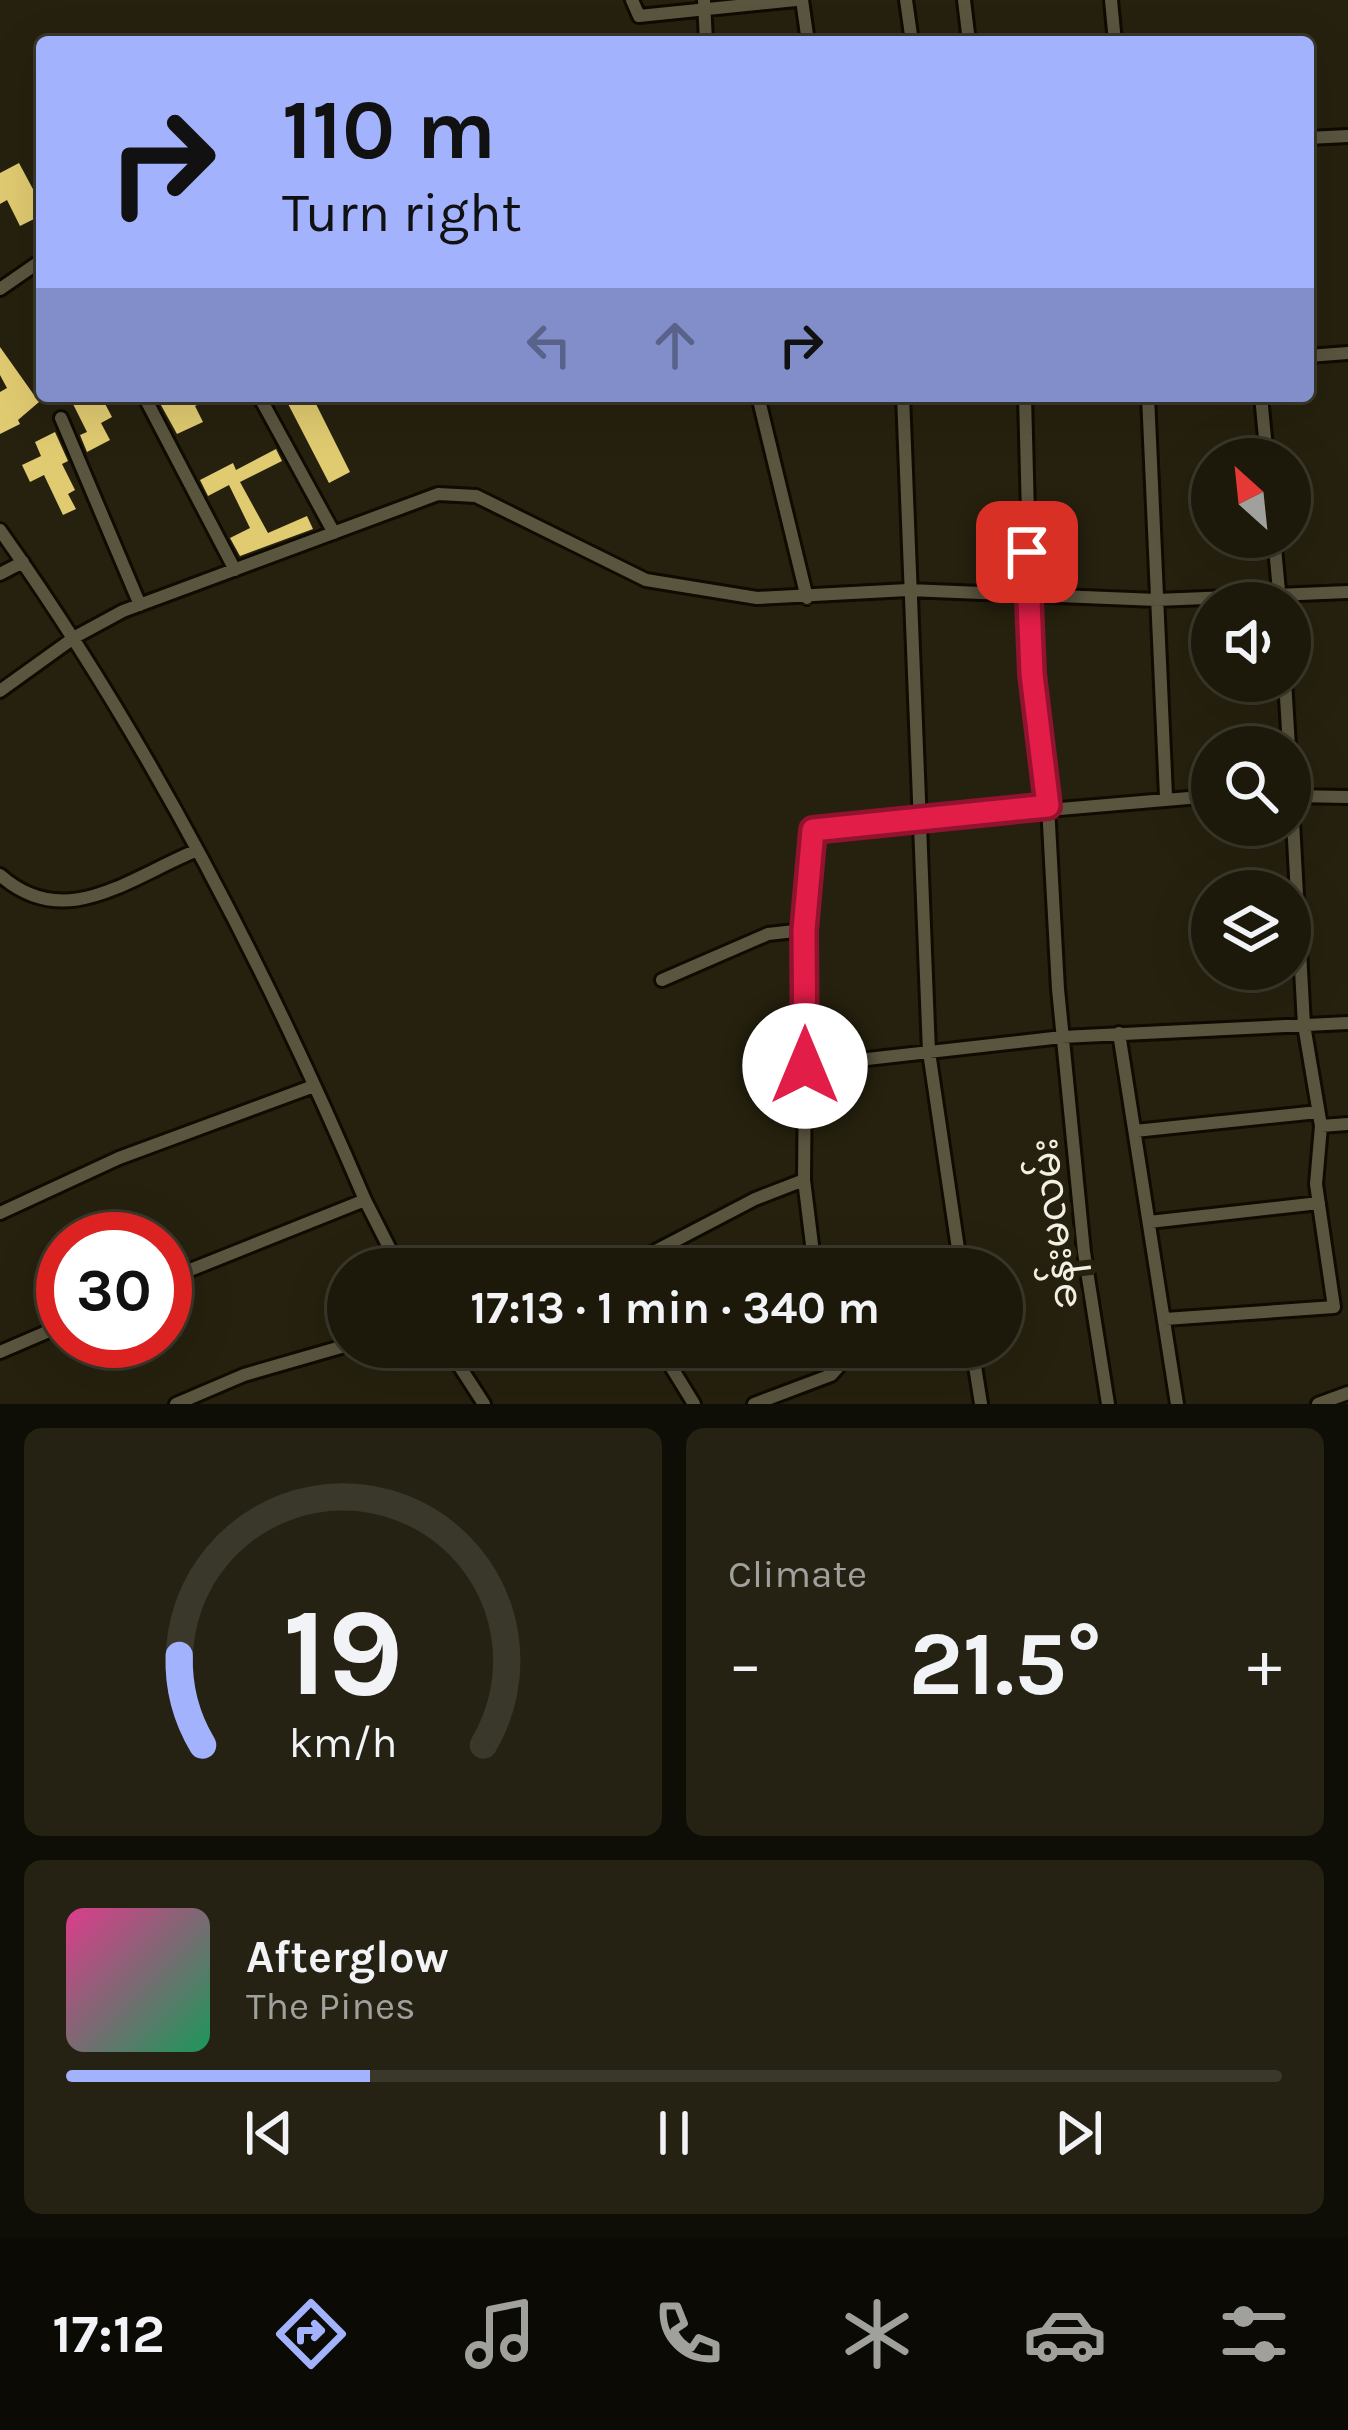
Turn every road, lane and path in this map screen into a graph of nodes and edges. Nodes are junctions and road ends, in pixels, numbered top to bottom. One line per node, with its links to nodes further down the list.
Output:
1 (632, 0): 6 (street)
2 (799, 0): 6 (street); 8 (street)
3 (906, 0): 9 (street)
4 (964, 0): 10 (street)
5 (1111, 0): 11 (street)
6 (705, 5): 7 (street)
7 (706, 36)
8 (807, 36)
9 (911, 36)
10 (968, 36)
11 (1114, 36)
12 (1348, 136): 13 (street)
13 (1314, 138)
14 (36, 264): 15 (street)
15 (0, 289)
16 (1348, 353): 17 (street)
17 (1314, 356)
18 (147, 402): 30 (street)
19 (262, 402): 28 (street)
20 (759, 402): 36 (street)
21 (903, 402): 32 (street)
22 (1025, 402): 33 (street, ခန်းမလမ်း)
23 (1148, 402): 37 (street)
24 (1262, 402): 26 (street)
25 (61, 418): 39 (street)
26 (1265, 438)
27 (0, 530): 29 (street)
28 (334, 533): 30 (street); 36 (street)
29 (23, 562): 31 (street); 40 (street)
30 (235, 570): 39 (street)
31 (0, 574)
32 (908, 590): 33 (street); 36 (street); 47 (street)
33 (1027, 591): 37 (street); 46 (street, ခန်းမလမ်း)
34 (1348, 592): 35 (street)
35 (1311, 596)
36 (807, 598)
37 (1157, 600): 38 (street); 42 (street)
38 (1191, 600)
39 (140, 605): 40 (street)
40 (75, 637): 41 (street); 49 (street)
41 (0, 692)
42 (1166, 796): 43 (street); 46 (street)
43 (1191, 796)
44 (1311, 796): 45 (street)
45 (1348, 797)
46 (1048, 806): 47 (street); 56 (street, ခန်းမလမ်း)
47 (922, 818): 51 (street); 57 (street)
48 (1294, 846): 54 (street)
49 (195, 851): 50 (street); 59 (street)
50 (0, 874)
51 (804, 930): 52 (street); 58 (street)
52 (662, 980)
53 (1348, 1023): 54 (street)
54 (1304, 1025): 55 (street); 60 (street)
55 (1119, 1033): 56 (street); 62 (street)
56 (1062, 1037): 57 (street); 88 (street, ခန်းမလမ်း)
57 (929, 1052): 58 (street); 71 (street)
58 (805, 1066): 63 (street)
59 (311, 1087): 64 (street); 66 (street)
60 (1320, 1119): 61 (street); 62 (street); 65 (street)
61 (1348, 1124)
62 (1135, 1131): 67 (street)
63 (804, 1180): 69 (street); 70 (street)
64 (364, 1200): 68 (street); 72 (street)
65 (1319, 1203): 67 (street); 73 (street)
66 (0, 1213)
67 (1149, 1222): 74 (street)
68 (389, 1248)
69 (661, 1248)
70 (812, 1248)
71 (958, 1248)
72 (192, 1269)
73 (1341, 1306): 74 (street)
74 (1165, 1319): 89 (street)
75 (36, 1337): 77 (street)
76 (327, 1351): 83 (street)
77 (0, 1352)
78 (461, 1368): 84 (street)
79 (672, 1368): 85 (street)
80 (837, 1368): 86 (street)
81 (975, 1368): 87 (street)
82 (1348, 1393): 90 (street)
83 (176, 1404)
84 (484, 1404)
85 (694, 1404)
86 (754, 1404)
87 (981, 1404)
88 (1108, 1404)
89 (1177, 1404)
90 (1318, 1404)

